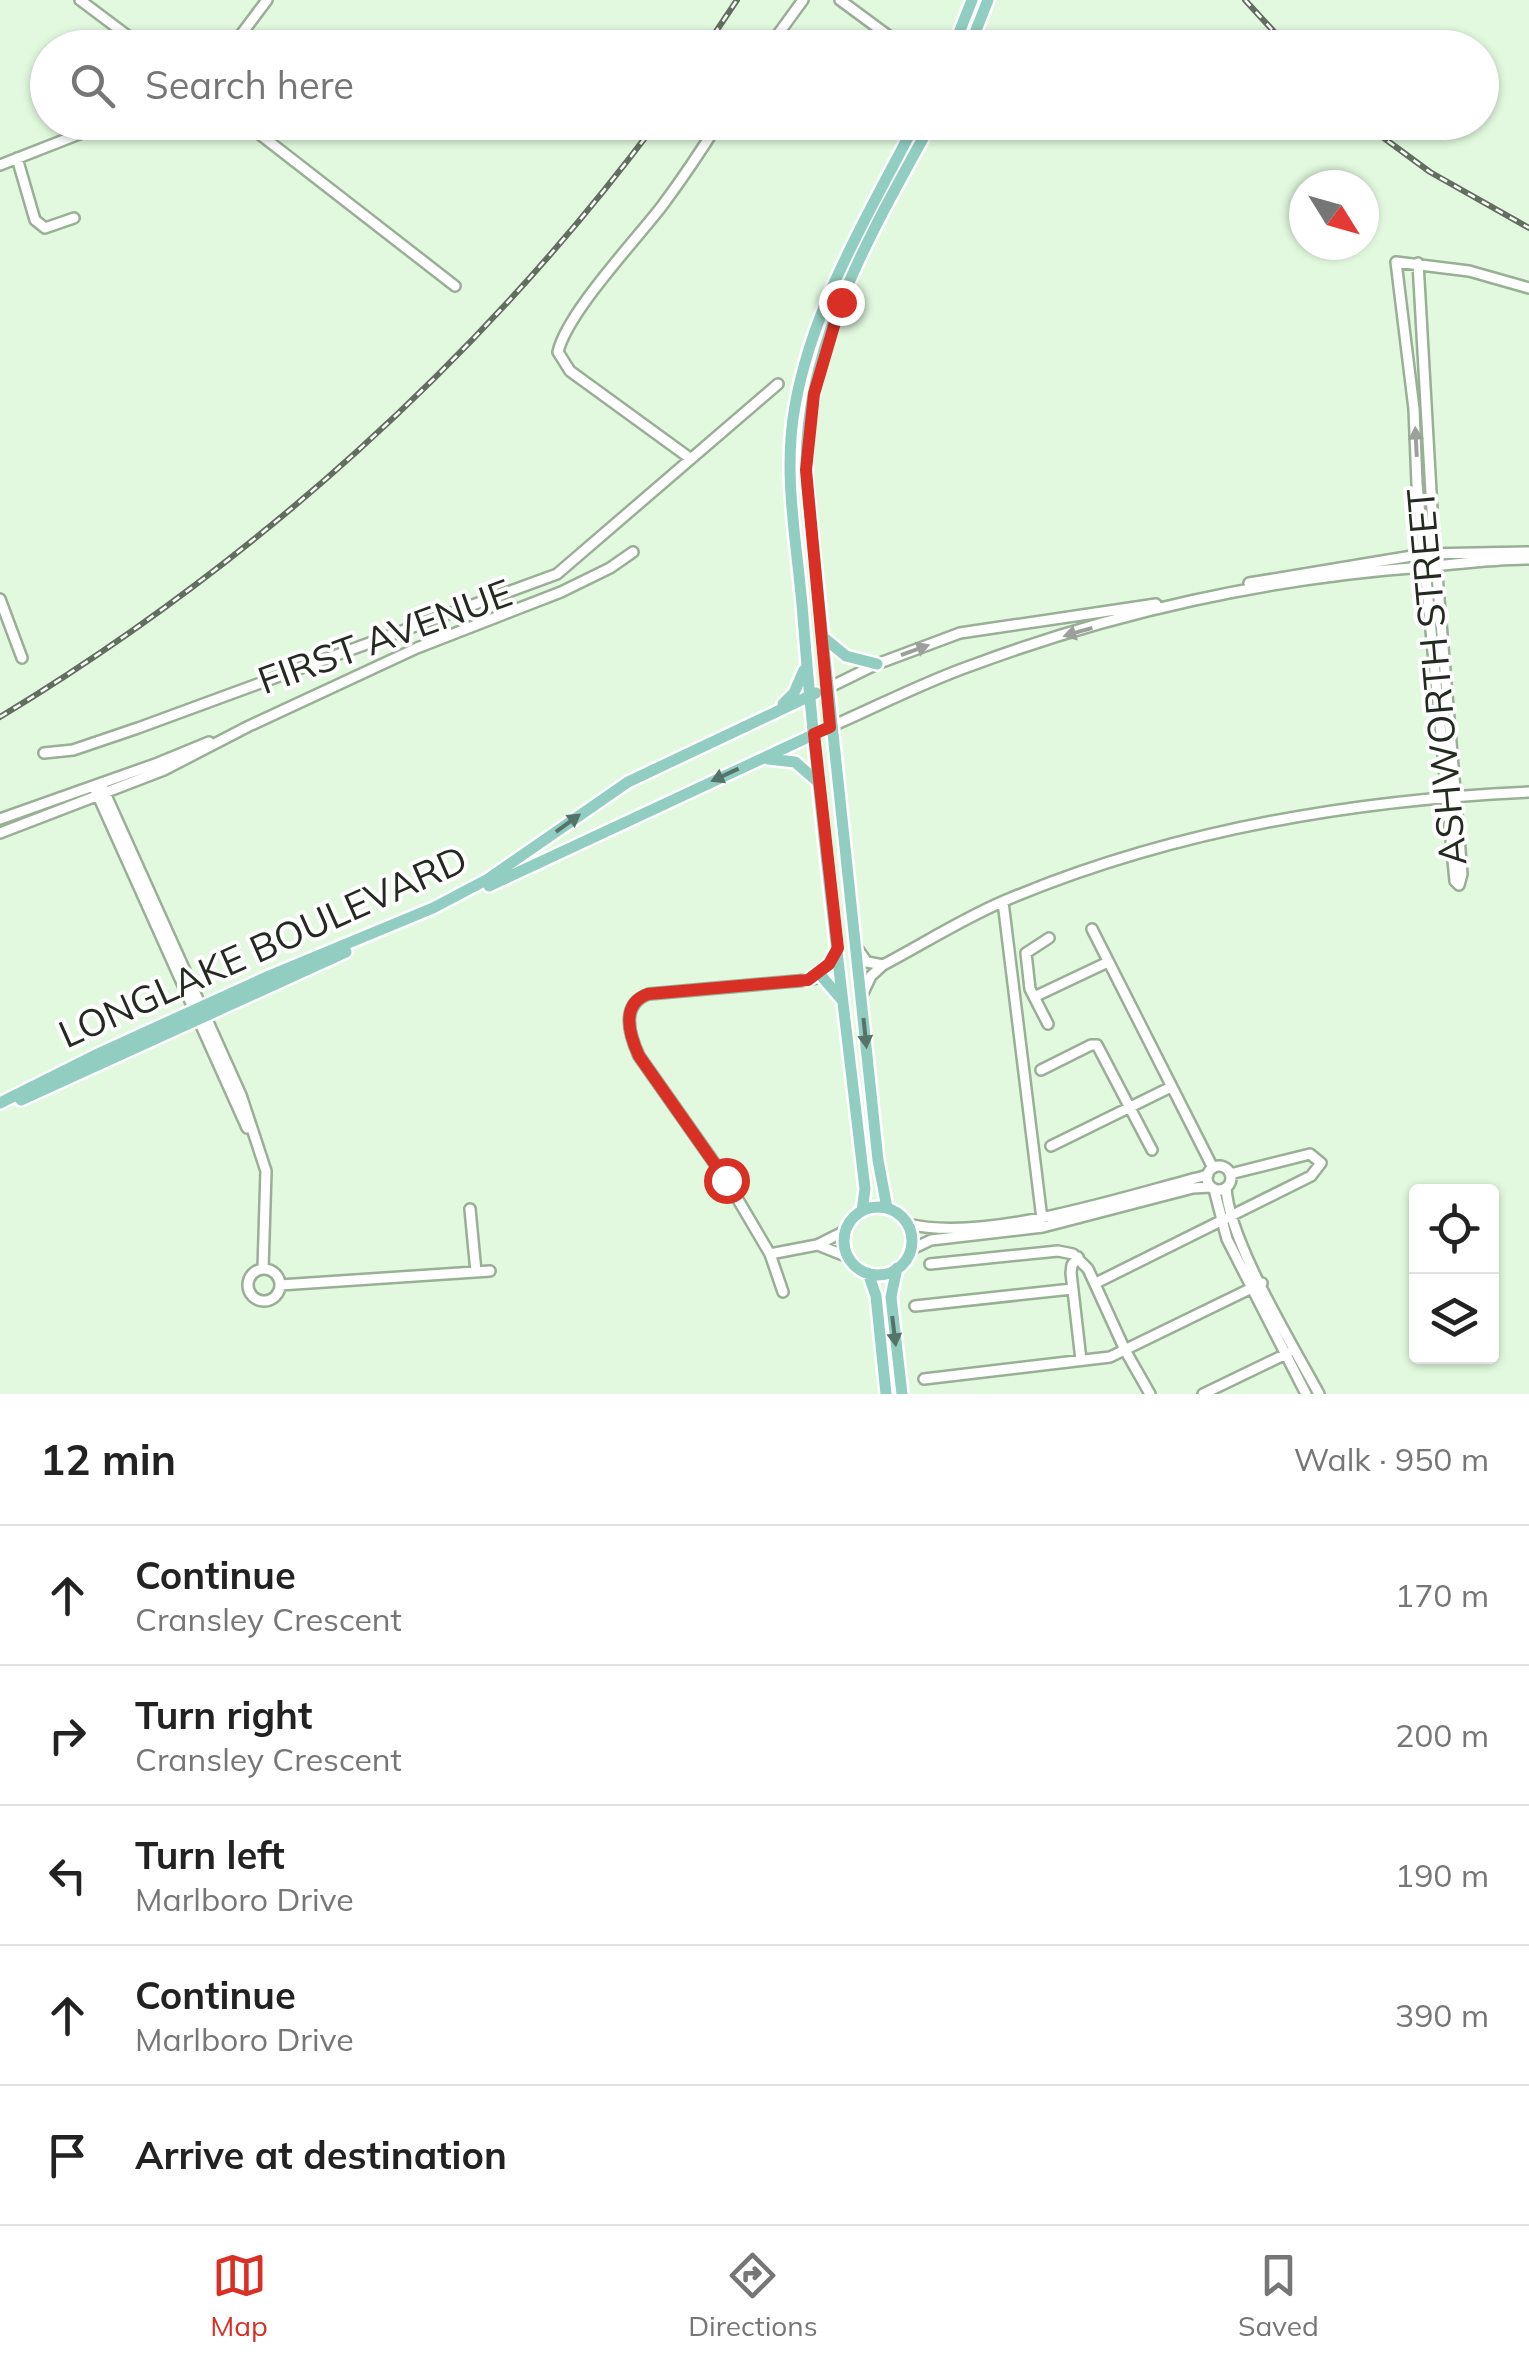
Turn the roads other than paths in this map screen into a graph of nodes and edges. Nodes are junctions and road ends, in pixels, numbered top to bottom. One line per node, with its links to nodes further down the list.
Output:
1 (80, 0): 7 (street)
2 (267, 0): 8 (street)
3 (803, 0): 9 (street)
4 (840, 0): 10 (street)
5 (972, 0): 11 (main road)
6 (988, 0): 12 (main road)
7 (120, 30)
8 (244, 30)
9 (781, 30)
10 (880, 30)
11 (960, 30)
12 (976, 30)
13 (64, 140): 18 (street)
14 (267, 140): 22 (street)
15 (707, 140): 25 (street)
16 (907, 140): 36 (main road)
17 (923, 140): 34 (main road)
18 (17, 158): 19 (street); 20 (street)
19 (0, 165)
20 (74, 218)
21 (1418, 263): 23 (street); 28 (street, ASHWORTH STREET); 29 (street, ASHWORTH STREET, one-way to 21)
22 (455, 286)
23 (1529, 288)
24 (778, 384): 25 (street, FIRST AVENUE)
25 (691, 458): 43 (street, FIRST AVENUE)
26 (633, 552): 46 (street)
27 (1529, 552): 28 (street)
28 (1436, 553): 29 (street); 31 (street, ASHWORTH STREET)
29 (1424, 554): 31 (street, ASHWORTH STREET); 33 (street)
30 (1529, 560): 31 (street)
31 (1431, 566): 33 (street); 48 (street, ASHWORTH STREET)
32 (0, 599): 35 (street)
33 (1172, 604): 37 (street, one-way to 33); 41 (street, one-way to 41)
34 (823, 638): 37 (main road); 38 (main road)
35 (22, 658)
36 (807, 662): 39 (main road); 40 (main road)
37 (877, 664): 38 (street)
38 (826, 690): 39 (main road, LONGLAKE BOULEVARD); 41 (main road)
39 (810, 696): 40 (main road, LONGLAKE BOULEVARD); 42 (main road)
40 (772, 714): 51 (main road, LONGLAKE BOULEVARD, one-way to 40)
41 (830, 727): 42 (main road, LONGLAKE BOULEVARD); 55 (main road)
42 (814, 734): 44 (main road, LONGLAKE BOULEVARD); 45 (main road)
43 (44, 754)
44 (753, 762): 45 (main road); 51 (main road, LONGLAKE BOULEVARD, one-way to 51)
45 (819, 784): 56 (main road)
46 (99, 789): 49 (street); 50 (street); 65 (street)
47 (1529, 792): 48 (street)
48 (1452, 796): 48 (street, ASHWORTH STREET); 52 (street)
49 (0, 818)
50 (0, 833)
51 (490, 882): 65 (main road, LONGLAKE BOULEVARD)
52 (1003, 902): 58 (street); 81 (street)
53 (1092, 929): 57 (street)
54 (1049, 938): 63 (street)
55 (854, 946): 58 (street); 59 (main road); 62 (main road)
56 (838, 948): 59 (main road); 61 (main road)
57 (1108, 962): 63 (street); 68 (street)
58 (883, 965): 62 (street)
59 (840, 973): 60 (street); 64 (main road)
60 (823, 978): 61 (street); 64 (main road)
61 (808, 980): 86 (street)
62 (861, 997): 77 (main road, one-way to 77)
63 (1034, 997): 66 (street)
64 (844, 1004): 79 (main road)
65 (198, 1014): 69 (main road, LONGLAKE BOULEVARD); 91 (street)
66 (1048, 1024)
67 (1041, 1070): 70 (street)
68 (1171, 1087): 70 (street); 73 (street)
69 (0, 1106)
70 (1130, 1107): 71 (street); 72 (street)
71 (1052, 1146)
72 (1152, 1150)
73 (1210, 1172): 74 (street); 75 (street); 81 (street)
74 (1230, 1174): 76 (street); 80 (street)
75 (1212, 1188): 76 (street); 80 (street); 81 (street)
76 (1226, 1188): 80 (street)
77 (887, 1208): 79 (main road); 82 (main road)
78 (470, 1209): 93 (street)
79 (862, 1211): 83 (main road)
80 (1225, 1218): 95 (street); 97 (street)
81 (1042, 1222): 82 (street); 85 (street)
82 (908, 1224): 85 (main road)
83 (845, 1231): 84 (street); 87 (main road)
84 (817, 1245): 86 (street); 87 (street)
85 (910, 1250): 90 (main road)
86 (770, 1254): 99 (street)
87 (848, 1257): 94 (main road)
88 (1078, 1258): 89 (street); 95 (street); 98 (street)
89 (930, 1264)
90 (897, 1268): 94 (main road); 106 (main road, one-way to 106)
91 (264, 1270): 96 (street); 96 (street)
92 (490, 1271): 93 (street)
93 (476, 1272): 96 (street)
94 (868, 1273): 105 (main road)
95 (1096, 1283): 101 (street)
96 (280, 1285)
97 (1257, 1286): 101 (street); 102 (street)
98 (1072, 1289): 100 (street); 103 (street)
99 (783, 1292)
100 (915, 1306)
101 (1125, 1350): 103 (street); 107 (street)
102 (1290, 1352): 108 (street); 109 (street); 110 (street)
103 (1081, 1360): 104 (street)
104 (924, 1378)
105 (886, 1394)
106 (902, 1394)
107 (1150, 1394)
108 (1204, 1394)
109 (1306, 1394)
110 (1319, 1394)

